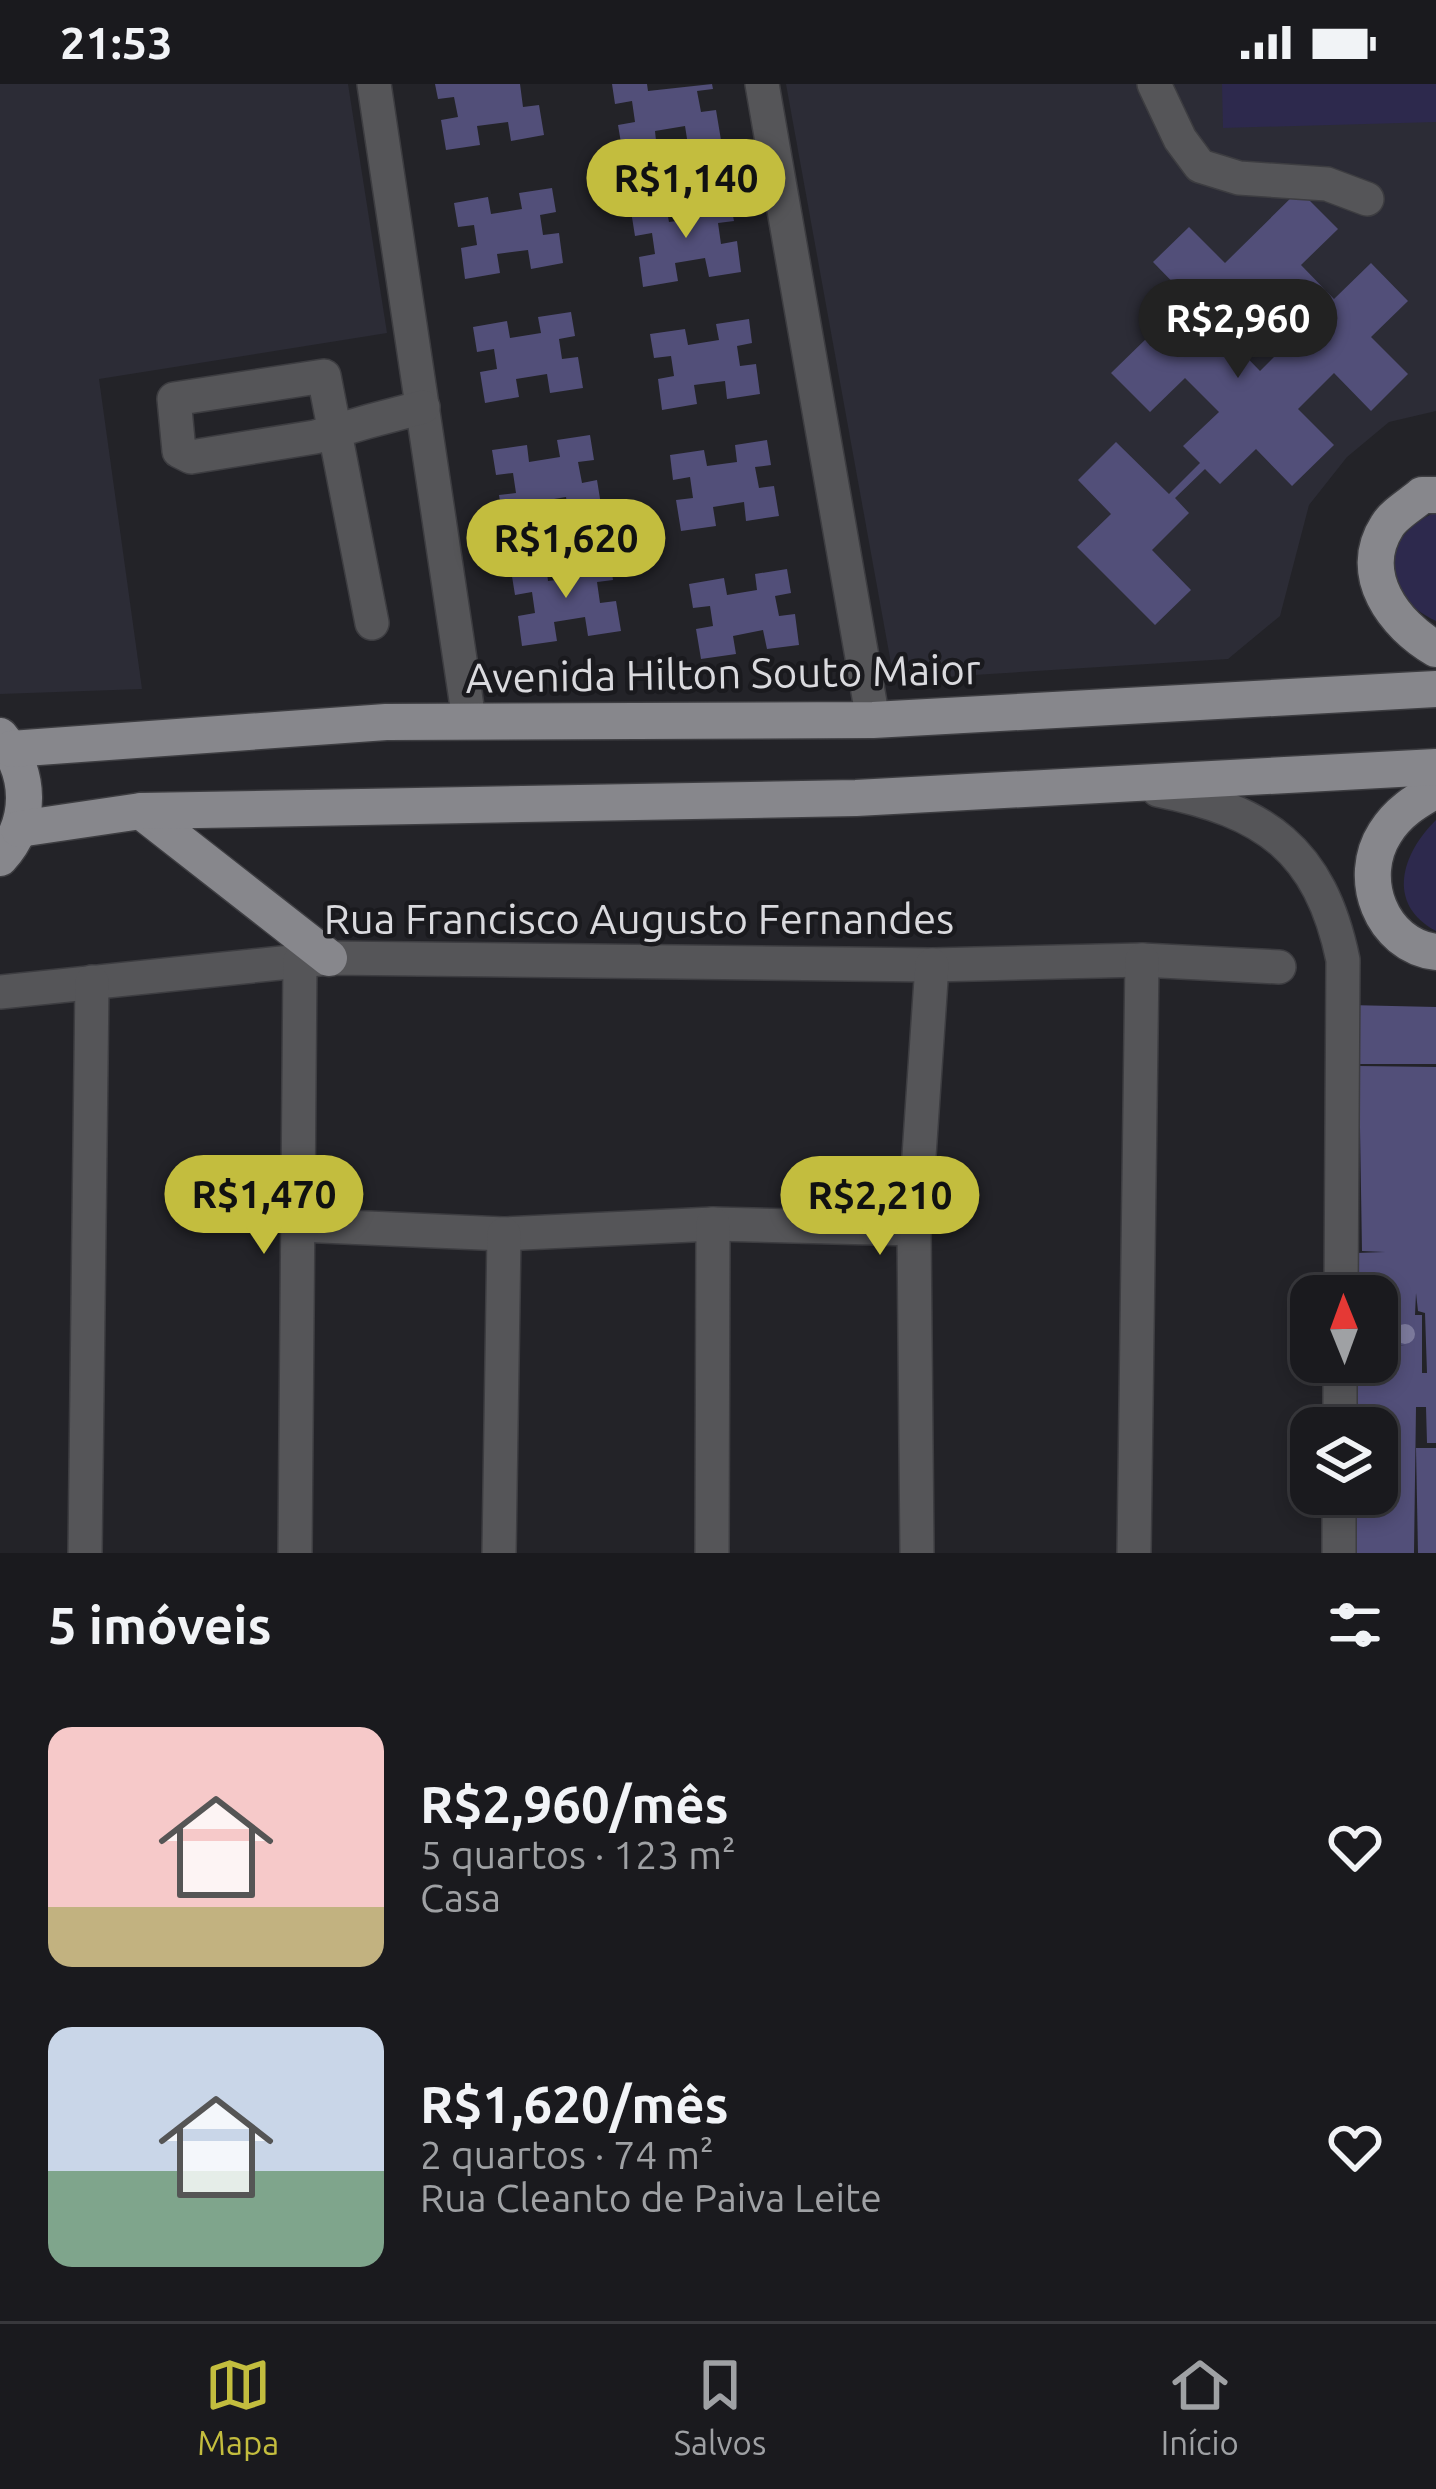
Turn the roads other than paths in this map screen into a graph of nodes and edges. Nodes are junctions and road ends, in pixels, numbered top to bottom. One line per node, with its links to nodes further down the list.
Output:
1 (374, 84): 5 (street)
2 (762, 84): 12 (street)
3 (1154, 84): 4 (street)
4 (1367, 199)
5 (423, 407): 6 (street); 11 (street)
6 (335, 430): 6 (street); 8 (street)
7 (1436, 495): 9 (main road)
8 (372, 623)
9 (1436, 650)
10 (1436, 688): 12 (main road, Avenida Hilton Souto Maior)
11 (469, 720): 12 (main road, Avenida Hilton Souto Maior); 13 (main road, Avenida Hilton Souto Maior)
12 (873, 720)
13 (6, 742): 18 (main road)
14 (1436, 767): 15 (main road)
15 (1136, 785): 17 (main road); 30 (street)
16 (1436, 790): 19 (main road)
17 (141, 811): 18 (main road); 20 (main road)
18 (9, 844)
19 (1436, 952)
20 (314, 959): 22 (street, Rua Francisco Augusto Fernandes); 24 (street, Rua Francisco Augusto Fernandes); 27 (street)
21 (1142, 961): 22 (street, Rua Francisco Augusto Fernandes); 23 (street, Rua Francisco Augusto Fernandes); 37 (street)
22 (932, 965): 28 (street)
23 (1279, 967)
24 (92, 982): 25 (street, Rua Francisco Augusto Fernandes); 32 (street)
25 (0, 992)
26 (713, 1224): 28 (street); 29 (street); 35 (street)
27 (299, 1225): 29 (street); 33 (street)
28 (914, 1229): 36 (street)
29 (504, 1234): 34 (street)
30 (1341, 1275)
31 (1340, 1515): 38 (street)
32 (86, 1553)
33 (295, 1553)
34 (500, 1553)
35 (712, 1553)
36 (917, 1553)
37 (1135, 1553)
38 (1339, 1553)

